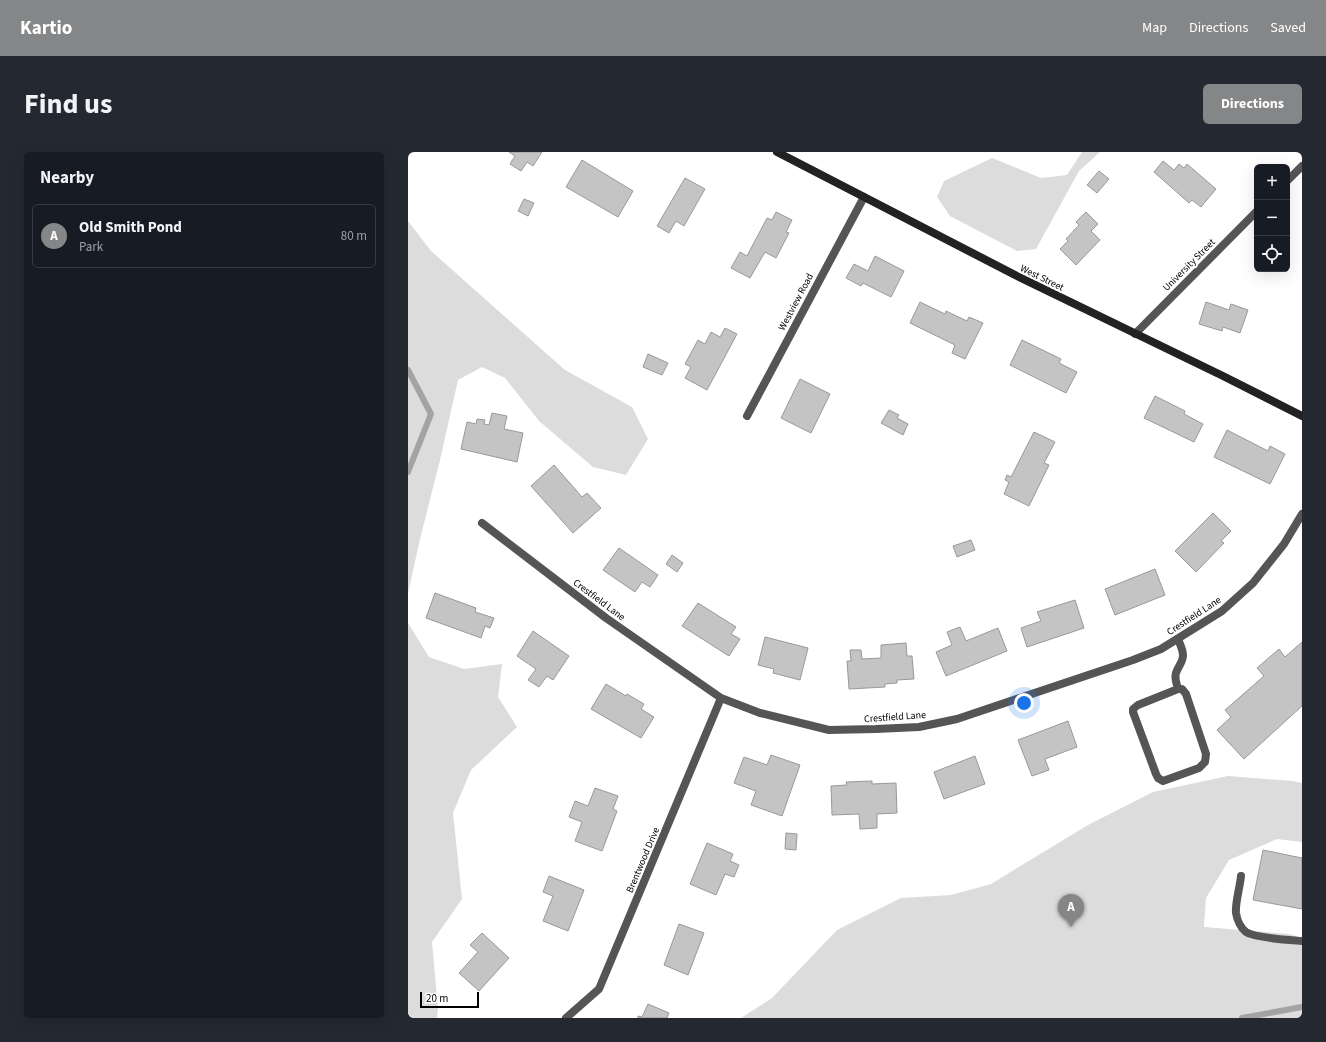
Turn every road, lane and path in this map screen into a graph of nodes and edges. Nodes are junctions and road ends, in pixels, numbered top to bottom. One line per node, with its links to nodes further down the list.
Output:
1 (776, 152): 4 (main road, West Street)
2 (1302, 166): 3 (street)
3 (1290, 178)
4 (864, 197): 6 (main road, West Street); 7 (street, Westview Road)
5 (1254, 214): 6 (street, University Street)
6 (1135, 334): 8 (main road, West Street)
7 (747, 416)
8 (1302, 416)
9 (1302, 514): 11 (street, Crestfield Lane)
10 (482, 523): 13 (street, Crestfield Lane)
11 (1178, 639): 12 (street); 13 (street, Crestfield Lane)
12 (1178, 689): 12 (street)
13 (722, 698): 16 (street, Brentwood Drive)
14 (1241, 876): 15 (street)
15 (1302, 941)
16 (566, 1018)

